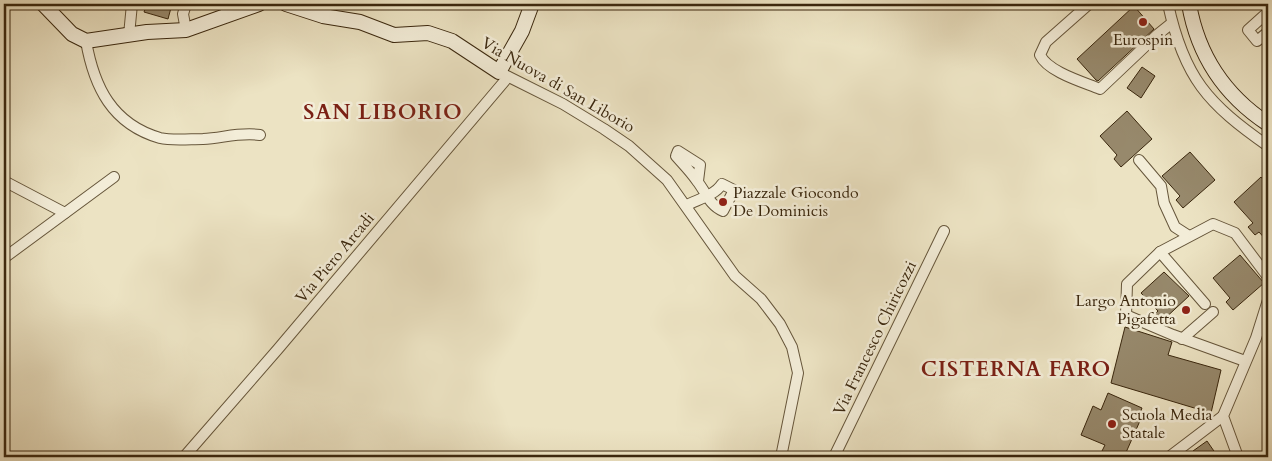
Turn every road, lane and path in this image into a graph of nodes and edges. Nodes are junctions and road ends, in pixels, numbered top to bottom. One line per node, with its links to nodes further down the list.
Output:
1 (43, 4): 15 (street)
2 (186, 4): 12 (street)
3 (259, 4): 12 (street)
4 (532, 4): 16 (street)
5 (1089, 4): 11 (street)
6 (1168, 4): 11 (street)
7 (1189, 4): 17 (street)
8 (295, 5): 16 (street, Via Nuova di San Liborio)
9 (134, 6): 14 (street)
10 (1268, 12): 13 (street)
11 (1172, 23): 19 (street)
12 (186, 30): 14 (street)
13 (1268, 32)
14 (130, 35): 15 (street)
15 (86, 41): 18 (street)
16 (503, 74): 24 (street, Via Nuova di San Liborio); 37 (street, Via Piero Arcadi)
17 (1268, 124)
18 (260, 135)
19 (1268, 146)
20 (1139, 160): 27 (street)
21 (114, 177): 25 (street)
22 (4, 181): 25 (street)
23 (698, 182): 24 (street)
24 (687, 205): 38 (street, Via Nuova di San Liborio)
25 (65, 213): 29 (street)
26 (944, 231): 39 (street, Via Francesco Chiricozzi)
27 (1188, 236): 28 (street); 30 (street)
28 (1160, 252): 32 (street); 34 (street)
29 (4, 258)
30 (1268, 277)
31 (1268, 300): 35 (street)
32 (1205, 304)
33 (1213, 312): 34 (street)
34 (1182, 339): 35 (street)
35 (1246, 361): 36 (street)
36 (1223, 416): 40 (street); 41 (street)
37 (184, 457)
38 (781, 457)
39 (834, 457)
40 (1169, 457)
41 (1238, 457)

